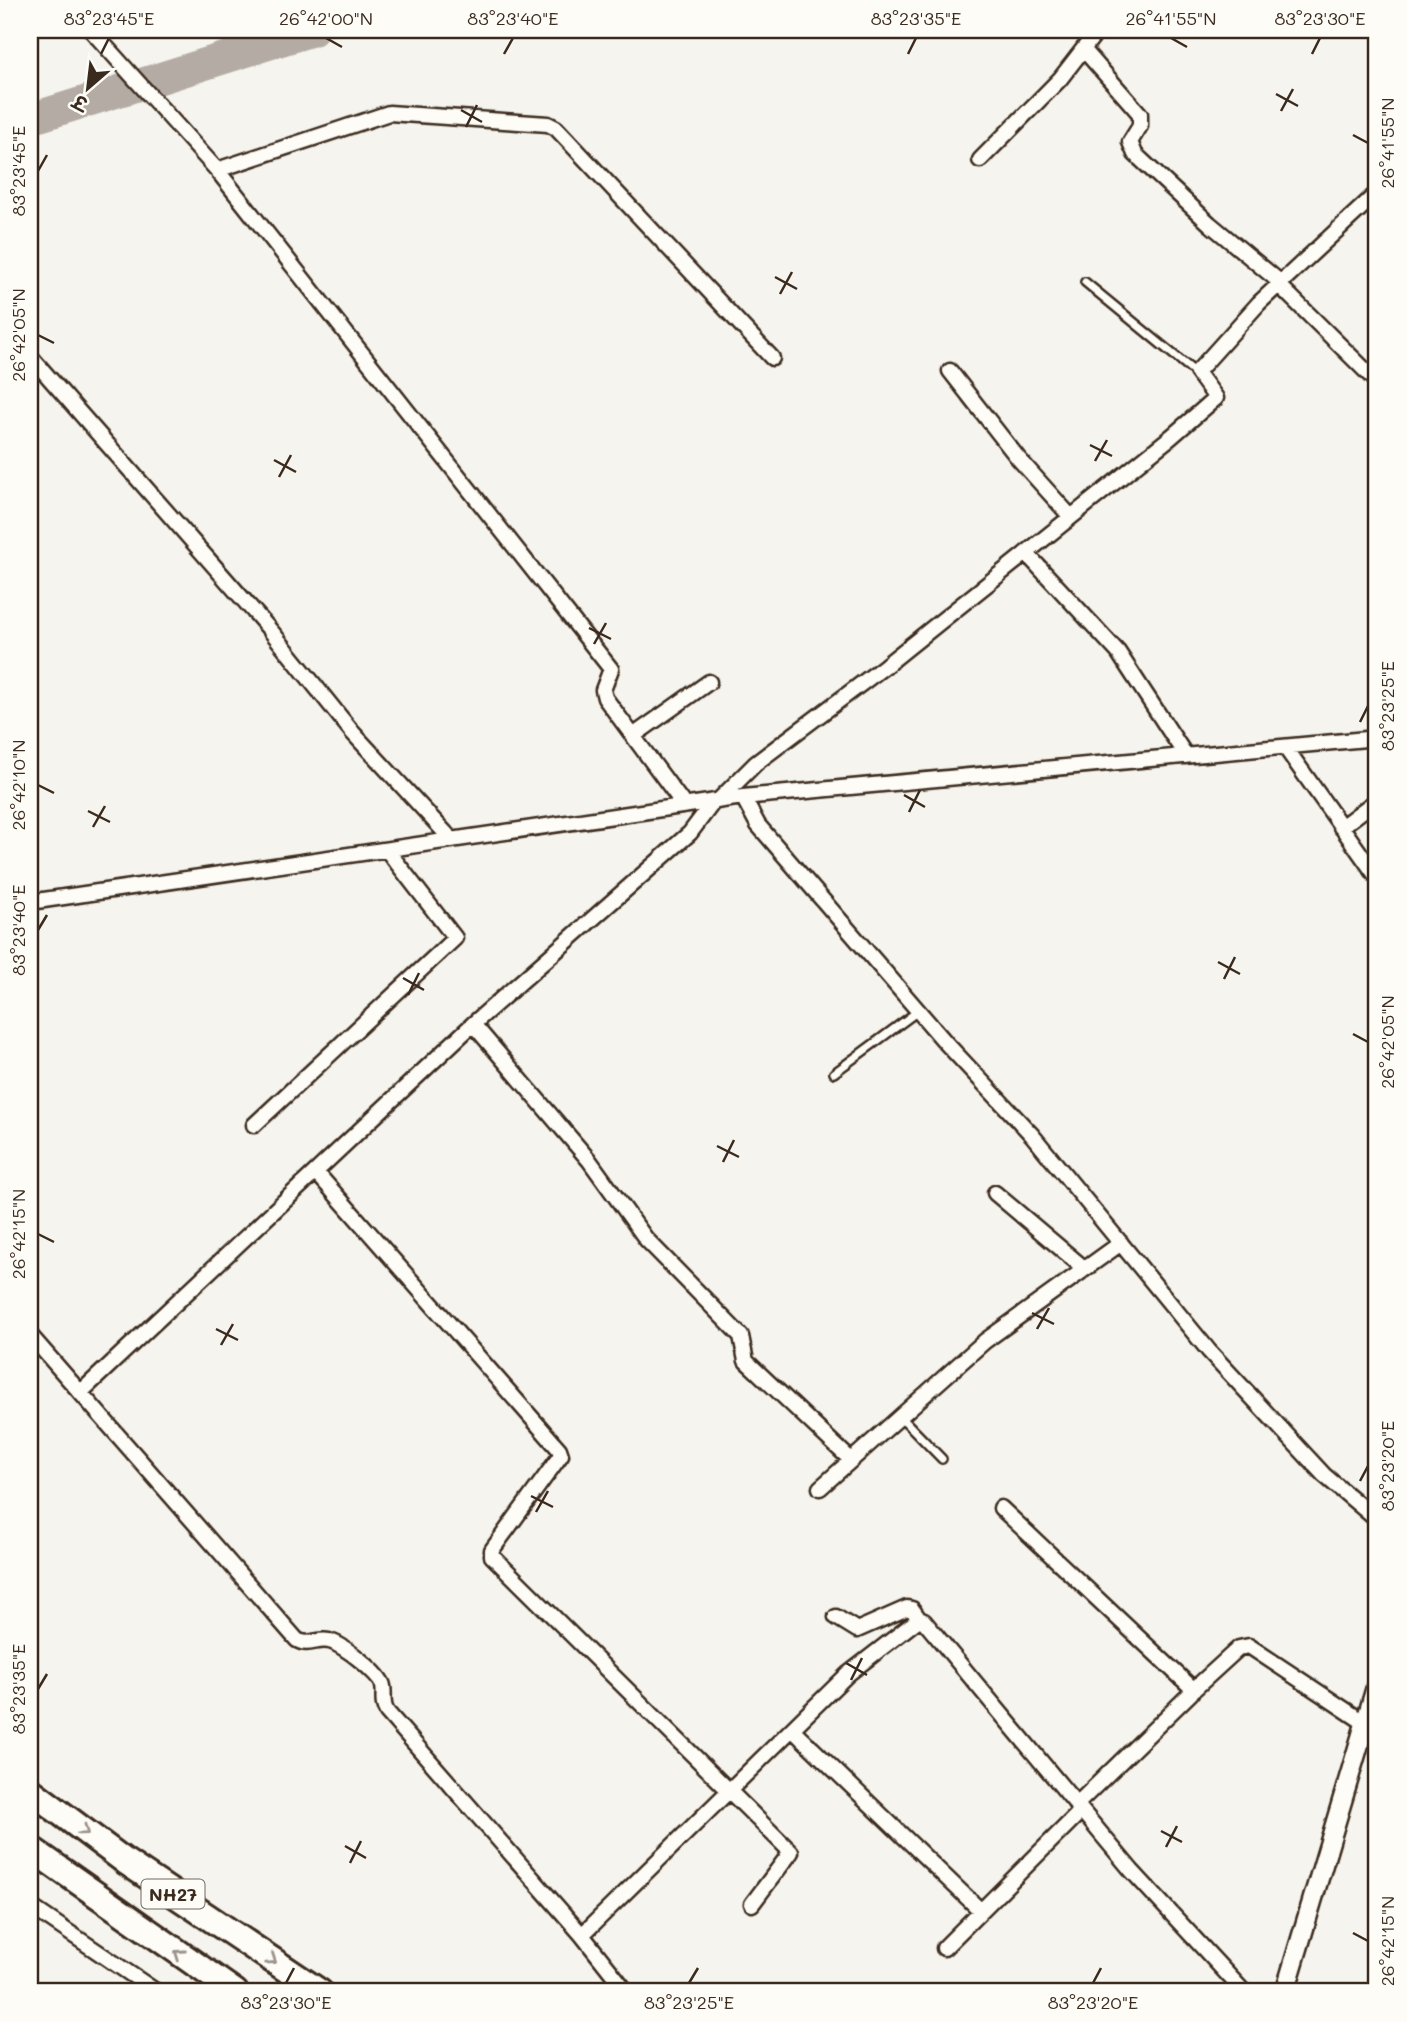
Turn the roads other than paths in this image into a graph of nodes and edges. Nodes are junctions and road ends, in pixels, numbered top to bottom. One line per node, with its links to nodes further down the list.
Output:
1 (1098, 30): 3 (street)
2 (98, 34): 5 (street)
3 (1084, 50): 4 (street); 8 (street)
4 (979, 160)
5 (217, 170): 10 (street); 17 (street)
6 (1377, 193): 8 (street)
7 (1085, 282): 12 (lane)
8 (1280, 284): 12 (street); 13 (street)
9 (30, 356): 26 (street)
10 (772, 358)
11 (950, 371): 14 (street)
12 (1197, 374): 14 (street)
13 (1377, 382)
14 (1071, 517): 15 (street)
15 (1026, 553): 20 (street); 23 (street)
16 (709, 682): 17 (street)
17 (633, 736): 24 (street)
18 (1377, 738): 19 (street)
19 (1285, 747): 20 (street); 25 (street)
20 (1186, 756): 21 (street)
21 (743, 797): 23 (street); 30 (street)
22 (1377, 800): 25 (street)
23 (716, 801): 24 (street); 31 (street)
24 (684, 805): 26 (street)
25 (1341, 827): 28 (street)
26 (452, 840): 27 (street)
27 (387, 850): 29 (street); 33 (street)
28 (1377, 877)
29 (30, 902)
30 (919, 1011): 32 (lane); 36 (street)
31 (472, 1024): 34 (street); 42 (street)
32 (834, 1073)
33 (254, 1125)
34 (316, 1172): 39 (street); 53 (street)
35 (995, 1193): 37 (street)
36 (1121, 1243): 37 (street); 45 (street)
37 (1085, 1269): 40 (street)
38 (30, 1335): 39 (street)
39 (81, 1392): 59 (street)
40 (900, 1415): 41 (lane); 42 (street)
41 (942, 1459)
42 (851, 1460): 43 (street)
43 (820, 1489)
44 (1001, 1508): 49 (street)
45 (1377, 1520)
46 (835, 1617): 47 (street)
47 (919, 1619): 51 (street); 54 (street)
48 (1377, 1684): 50 (street)
49 (1192, 1690): 50 (street); 54 (street)
50 (1365, 1723): 66 (street)
51 (792, 1729): 53 (street); 58 (street)
52 (30, 1790): 63 (highway, NH27, one-way to 63)
53 (730, 1791): 56 (street); 59 (street)
54 (1079, 1808): 58 (street); 65 (street)
55 (30, 1848): 62 (highway, NH27, one-way to 55)
56 (752, 1904)
57 (30, 1906): 61 (street)
58 (980, 1910): 60 (street)
59 (582, 1935): 64 (street)
60 (944, 1948)
61 (157, 1992)
62 (235, 1992)
63 (320, 1992)
64 (627, 1992)
65 (1244, 1992)
66 (1285, 1992)

